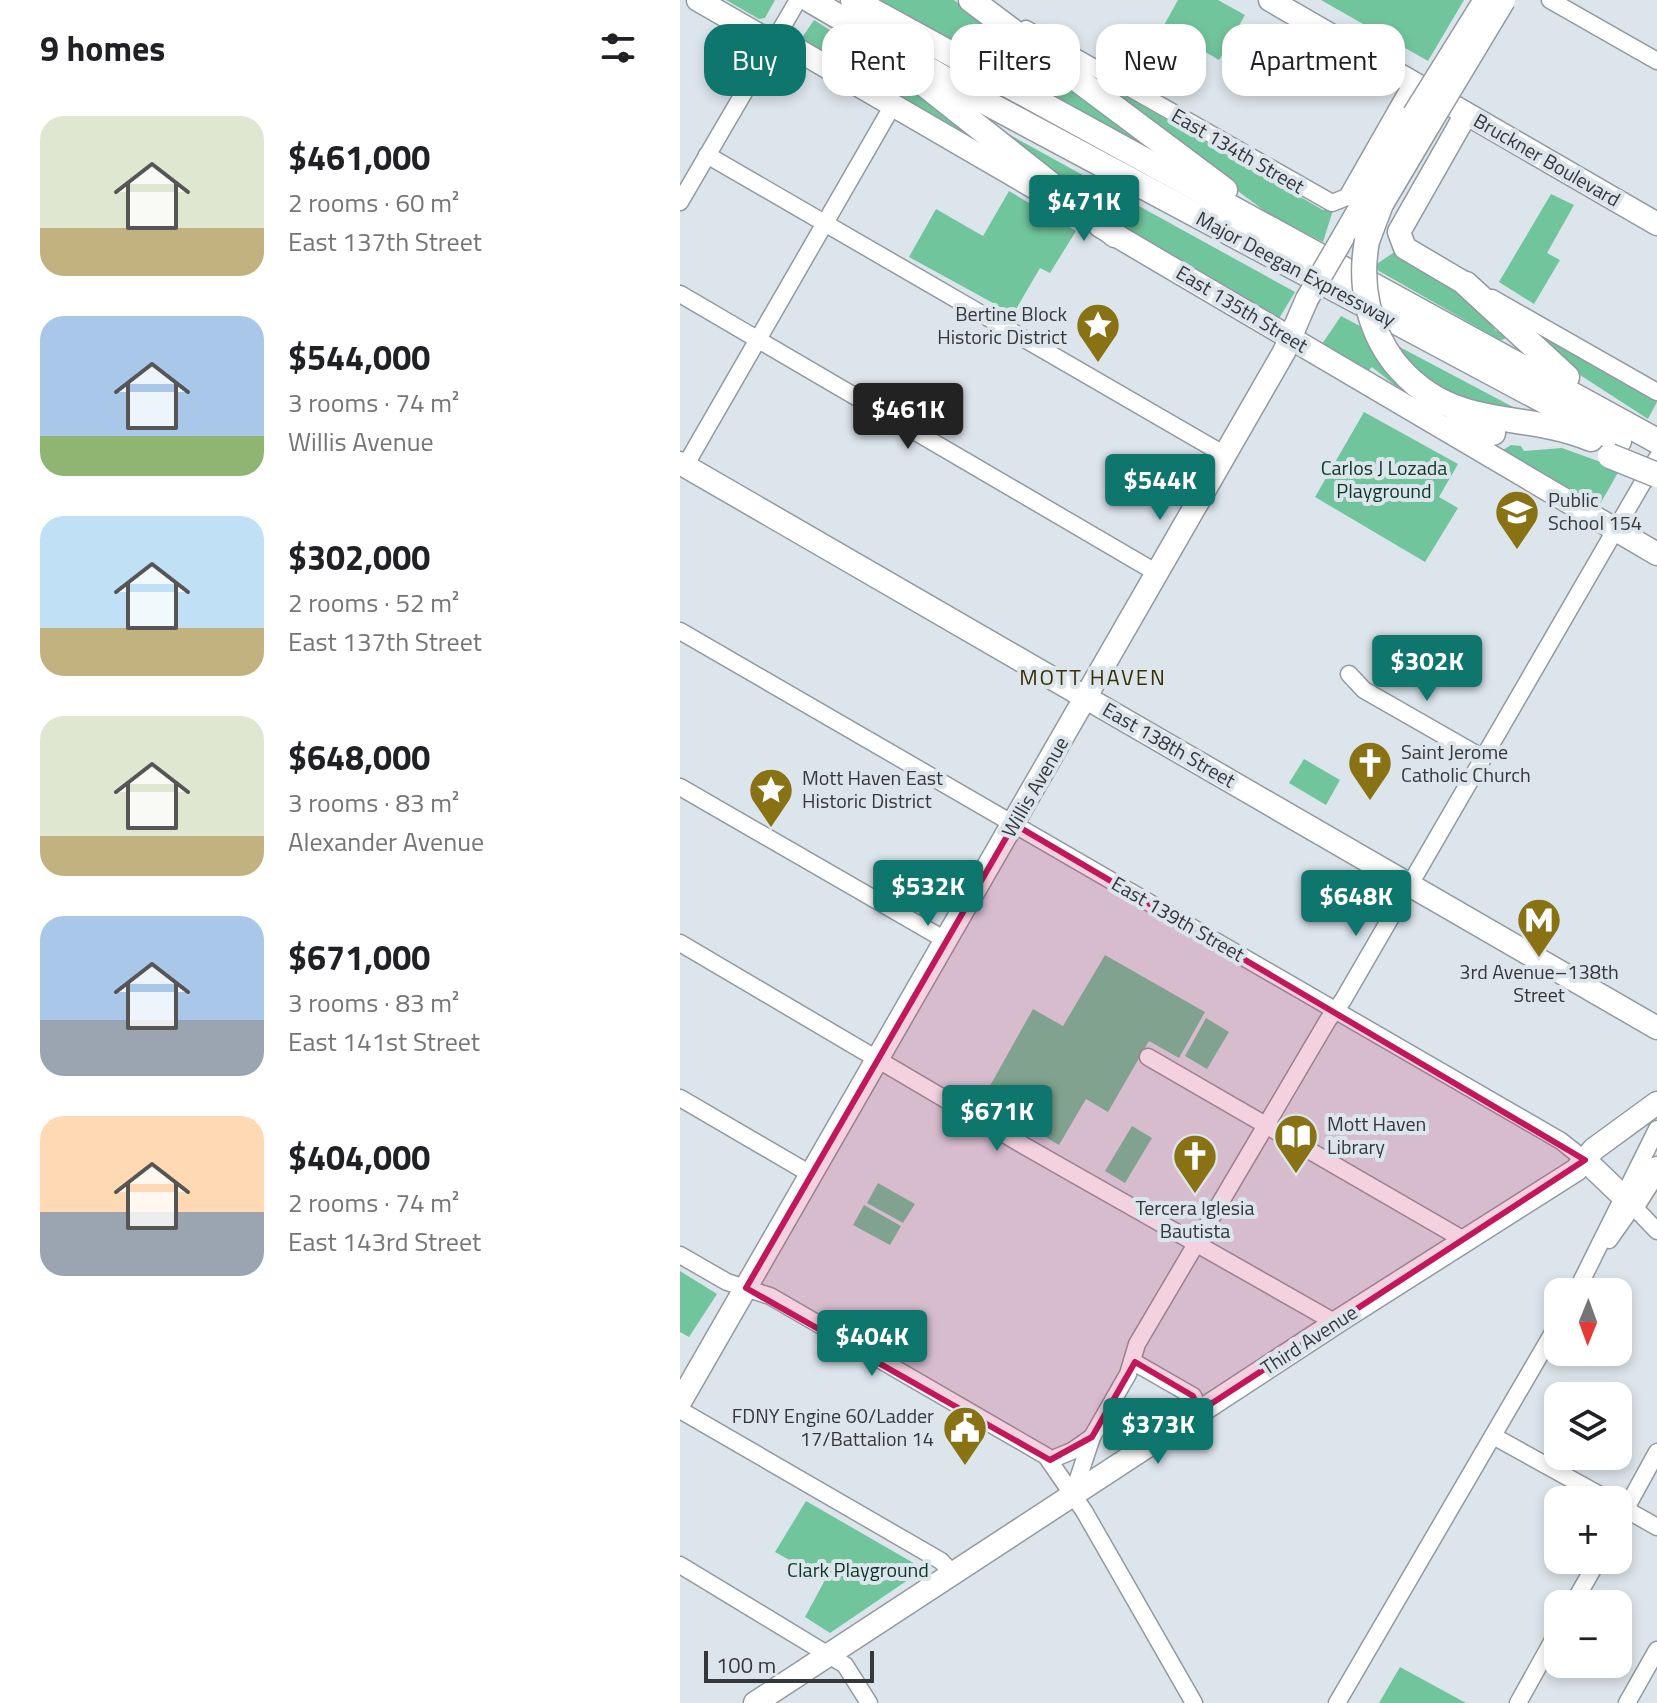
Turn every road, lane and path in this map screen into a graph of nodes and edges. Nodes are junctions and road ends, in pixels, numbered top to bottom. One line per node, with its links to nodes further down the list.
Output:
1 (698, 0): 11 (main road, East 135th Street)
2 (798, 0): 12 (street)
3 (810, 0): 10 (highway, Major Deegan Expressway)
4 (973, 0): 15 (street, East 134th Street); 26 (highway)
5 (1270, 0): 15 (main road, Bruckner Boulevard)
6 (1485, 0): 20 (main road, Willis Avenue, bridge)
7 (1495, 0): 17 (street)
8 (1503, 0): 20 (highway, bridge)
9 (1550, 0): 14 (street)
10 (845, 8): 25 (highway); 26 (highway, Major Deegan Expressway); 35 (highway, Major Deegan Expressway)
11 (743, 24)
12 (785, 24)
13 (806, 58): 18 (main road, East 135th Street)
14 (1657, 61)
15 (1412, 83): 17 (main road, Bruckner Boulevard)
16 (742, 96): 21 (street)
17 (1437, 97): 19 (main road, Bruckner Boulevard)
18 (893, 105): 23 (street); 25 (main road, East 135th Street)
19 (1466, 114): 24 (main road, Bruckner Boulevard); 27 (main road)
20 (1422, 118): 29 (main road, Willis Avenue, bridge); 35 (highway, bridge)
21 (707, 155): 22 (street); 23 (street)
22 (680, 202)
23 (825, 223): 30 (street); 36 (street)
24 (1657, 224)
25 (1115, 235): 29 (main road, East 135th Street)
26 (1298, 244): 32 (highway, Major Deegan Expressway)
27 (1466, 284): 31 (street); 32 (highway)
28 (680, 294): 30 (street)
29 (1290, 337): 33 (main road, East 135th Street); 36 (main road, Willis Avenue)
30 (758, 339): 38 (street); 43 (street)
31 (1657, 392)
32 (1604, 410): 34 (highway, Major Deegan Expressway)
33 (1448, 428): 35 (highway); 41 (main road, East 135th Street)
34 (1657, 441)
35 (1614, 449): 39 (highway, Major Deegan Expressway); 40 (highway, bridge)
36 (1225, 455): 43 (main road, Willis Avenue)
37 (1657, 458): 41 (street)
38 (682, 464): 46 (main road, East 138th Street)
39 (1657, 464)
40 (1657, 475)
41 (1616, 528): 42 (main road, East 135th Street); 47 (street)
42 (1657, 554)
43 (1157, 573): 46 (main road, Willis Avenue)
44 (680, 631): 49 (street, East 139th Street)
45 (1349, 674): 47 (street)
46 (1086, 698): 49 (main road, Willis Avenue); 50 (main road, East 138th Street)
47 (1483, 758): 50 (street)
48 (680, 787): 51 (street)
49 (1014, 824): 51 (main road, Willis Avenue); 53 (street, East 139th Street)
50 (1410, 886): 53 (street); 54 (main road, East 138th Street)
51 (947, 941): 56 (main road, Willis Avenue)
52 (680, 943): 56 (street)
53 (1336, 1010): 59 (street); 61 (street, East 139th Street)
54 (1657, 1028)
55 (1148, 1057): 59 (street)
56 (878, 1059): 63 (main road, Willis Avenue); 67 (street)
57 (680, 1098): 63 (street)
58 (1657, 1103): 61 (main road, Third Avenue)
59 (1266, 1126): 66 (street); 67 (street)
60 (1657, 1129): 64 (street)
61 (1585, 1160): 64 (main road, East 139th Street); 66 (main road, Third Avenue)
62 (1657, 1168): 64 (main road)
63 (812, 1175): 70 (main road, Willis Avenue)
64 (1627, 1200): 65 (street, East 139th Street); 69 (street)
65 (1657, 1231)
66 (1464, 1240): 71 (main road, Third Avenue)
67 (1196, 1244): 71 (street); 73 (street)
68 (680, 1255): 70 (street)
69 (1584, 1278)
70 (746, 1288): 74 (main road, Willis Avenue); 80 (street)
71 (1336, 1323): 76 (main road, Third Avenue)
72 (1544, 1349): 78 (street)
73 (1132, 1361): 76 (street); 77 (street)
74 (680, 1402)
75 (680, 1410): 87 (street)
76 (1200, 1411): 83 (main road, Third Avenue)
77 (1092, 1437): 80 (street); 83 (street)
78 (1495, 1437): 81 (street); 91 (street)
79 (1657, 1452): 82 (street)
80 (1050, 1460): 83 (street)
81 (1584, 1486)
82 (1632, 1494)
83 (1073, 1496): 87 (main road, Third Avenue); 94 (street)
84 (1632, 1517): 85 (street)
85 (1657, 1527)
86 (680, 1565): 89 (street)
87 (953, 1574): 89 (main road, Third Avenue)
88 (1657, 1650): 96 (street)
89 (828, 1655): 92 (main road, Third Avenue); 93 (street)
90 (1544, 1656): 95 (street)
91 (1339, 1702)
92 (755, 1703)
93 (869, 1703)
94 (1194, 1703)
95 (1518, 1703)
96 (1627, 1703)

